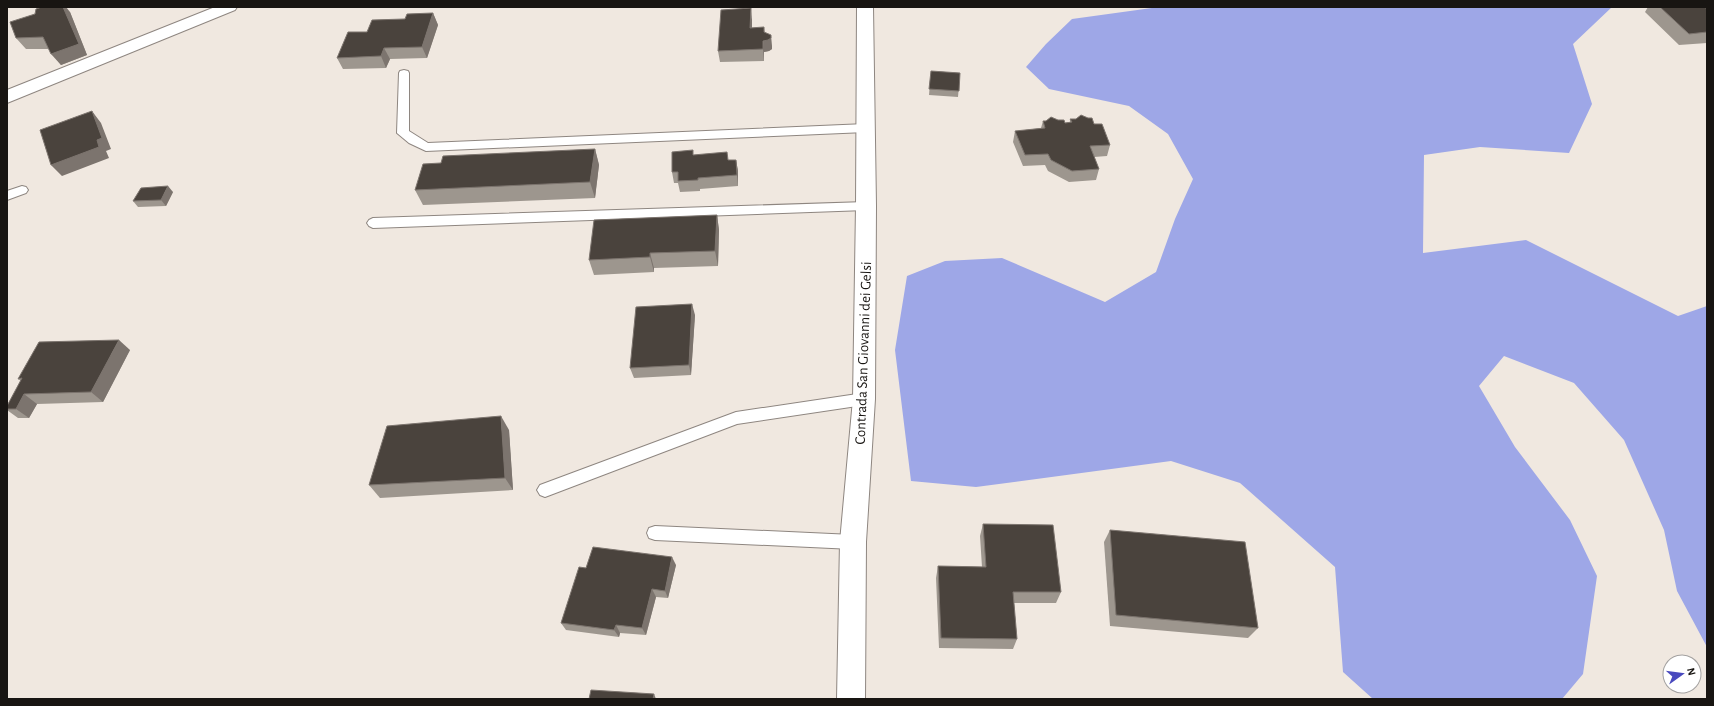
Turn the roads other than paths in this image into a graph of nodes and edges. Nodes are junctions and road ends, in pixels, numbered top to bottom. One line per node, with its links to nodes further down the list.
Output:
1 (229, 7): 4 (street)
2 (865, 7): 5 (street, Contrada San Giovanni dei Gelsi)
3 (404, 73): 5 (lane)
4 (7, 97)
5 (866, 128): 8 (street, Contrada San Giovanni dei Gelsi)
6 (22, 190): 7 (lane)
7 (7, 196)
8 (866, 206): 9 (lane); 10 (street, Contrada San Giovanni dei Gelsi)
9 (373, 223)
10 (864, 399): 11 (lane); 13 (street, Contrada San Giovanni dei Gelsi)
11 (545, 490)
12 (655, 533): 13 (lane)
13 (853, 542): 14 (street, Contrada San Giovanni dei Gelsi)
14 (851, 699)

